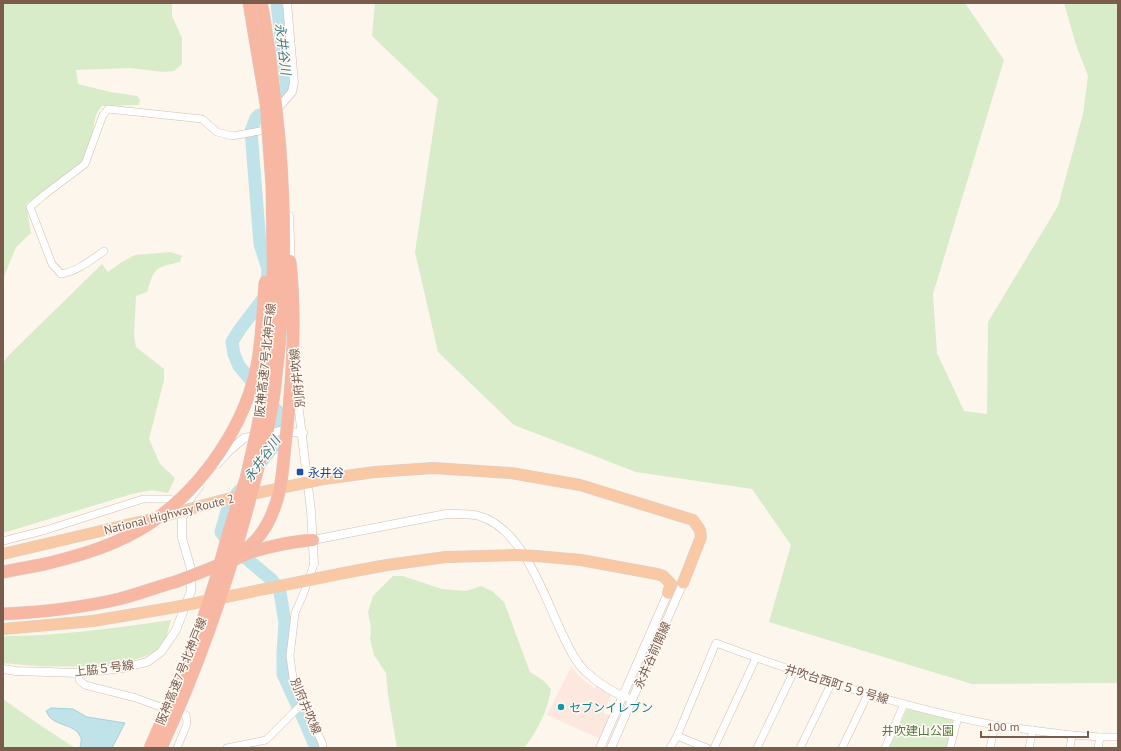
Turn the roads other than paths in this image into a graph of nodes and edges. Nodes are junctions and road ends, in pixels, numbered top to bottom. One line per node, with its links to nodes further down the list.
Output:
1 (249, 3): 7 (highway, 阪神高速7号北神戸線, bridge)
2 (261, 3): 7 (highway, 阪神高速7号北神戸線, bridge)
3 (265, 3): 5 (street, 別府井吹線)
4 (287, 3): 5 (street)
5 (279, 107): 6 (street, 別府井吹線)
6 (281, 127): 8 (street); 9 (street, 別府井吹線)
7 (277, 186): 16 (highway, bridge); 20 (highway, bridge); 42 (highway, 阪神高速7号北神戸線, bridge); 43 (highway, 阪神高速7号北神戸線, bridge)
8 (104, 251)
9 (303, 433): 10 (street, 上脇５号線, bridge); 11 (street, 別府井吹線)
10 (187, 508): 12 (street); 25 (street, 上脇５号線)
11 (313, 540): 14 (street, 別府井吹線); 28 (street); 42 (highway); 43 (highway)
12 (3, 541)
13 (3, 554): 15 (highway, National Highway Route 2, bridge)
14 (314, 564): 30 (street, 別府井吹線)
15 (688, 570): 17 (highway); 18 (highway, National Highway Route 2)
16 (3, 572)
17 (663, 576): 19 (highway); 21 (highway, bridge)
18 (684, 584): 29 (street, 永井谷前開線)
19 (668, 593): 28 (street, 永井谷前開線)
20 (3, 614)
21 (3, 629)
22 (756, 658): 24 (street, 井吹台西町５９号線); 38 (street, 井吹台西町５９号線); 50 (street)
23 (3, 669): 25 (street, 上脇５号線)
24 (794, 671): 26 (street, 井吹台西町５９号線); 51 (street)
25 (79, 673): 32 (street)
26 (832, 682): 27 (street, 井吹台西町５９号線); 52 (street)
27 (868, 694): 31 (street, 井吹台西町５９号線); 53 (street)
28 (622, 696): 29 (street); 46 (street, 永井谷前開線)
29 (632, 699): 47 (street, 永井谷前開線)
30 (302, 703): 41 (street, 別府井吹線); 45 (street)
31 (904, 704): 34 (street, 井吹台西町５９号線); 54 (street)
32 (166, 709)
33 (175, 712): 44 (street)
34 (958, 716): 35 (street, 井吹台西町５９号線); 55 (street)
35 (995, 725): 36 (street, 井吹台西町５９号線); 56 (street)
36 (1033, 730): 37 (street, 井吹台西町５９号線); 57 (street)
37 (1072, 735): 39 (street, 井吹台西町５９号線); 58 (street)
38 (677, 736): 48 (street, 井吹台西町５９号線); 49 (street)
39 (1100, 737): 40 (street, 井吹台西町５９号線); 59 (street)
40 (1118, 737)
41 (322, 747)
42 (150, 748)
43 (161, 748)
44 (177, 748)
45 (227, 748)
46 (600, 748)
47 (611, 748)
48 (670, 748)
49 (707, 748)
50 (714, 748)
51 (757, 748)
52 (800, 748)
53 (842, 748)
54 (885, 748)
55 (950, 748)
56 (990, 748)
57 (1029, 748)
58 (1070, 748)
59 (1098, 748)

